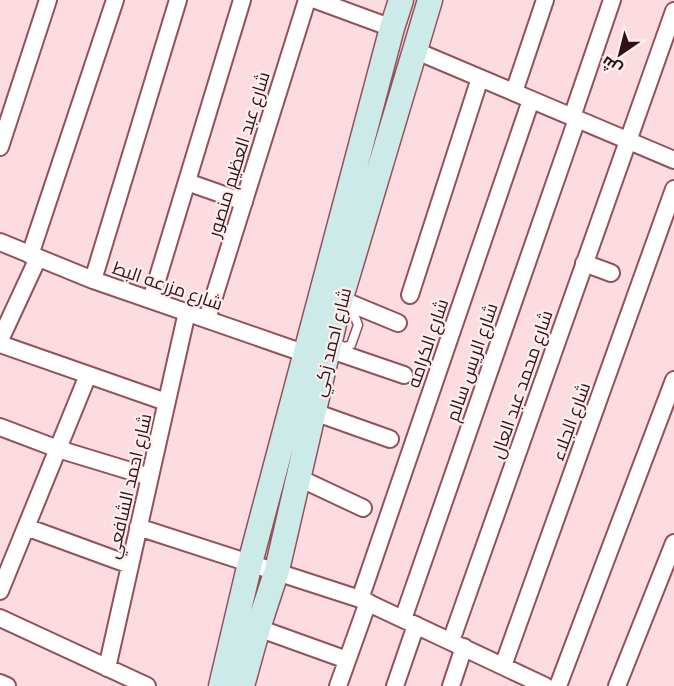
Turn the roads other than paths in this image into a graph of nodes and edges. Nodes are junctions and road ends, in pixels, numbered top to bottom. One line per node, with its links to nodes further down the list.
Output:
1 (48, 0): 19 (street)
2 (115, 0): 25 (street)
3 (178, 0): 28 (street)
4 (242, 0): 21 (street)
5 (307, 0): 23 (street, شارع عبد العظيم منصور)
6 (316, 0): 12 (street)
7 (401, 0): 12 (street, شارع احمد زكي)
8 (430, 0): 13 (street, شارع احمد زكي)
9 (545, 0): 15 (street)
10 (612, 0): 17 (street, شارع الريس سالم)
11 (674, 11): 18 (street, شارع محمد عبد العال)
12 (392, 28): 36 (street, شارع احمد زكي)
13 (414, 50): 14 (street); 31 (street, شارع احمد زكي)
14 (480, 78): 15 (street); 29 (street)
15 (514, 92): 16 (street)
16 (531, 100): 17 (street); 55 (street, شارع الكرامه)
17 (575, 118): 18 (street); 57 (street, شارع الريس سالم)
18 (627, 140): 20 (street); 26 (street, شارع محمد عبد العال)
19 (0, 147)
20 (674, 160)
21 (187, 182): 23 (street); 30 (street)
22 (674, 189): 62 (street, شارع الجلاء)
23 (244, 201): 33 (street, شارع عبد العظيم منصور)
24 (0, 242): 25 (street, شارع مزرعه البط)
25 (34, 256): 28 (street, شارع مزرعه البط); 35 (street)
26 (584, 263): 27 (street); 59 (street, شارع محمد عبد العال)
27 (611, 273)
28 (93, 280): 30 (street, شارع مزرعه البط)
29 (410, 295)
30 (152, 300): 32 (street, شارع مزرعه البط)
31 (341, 308): 34 (street); 36 (street, شارع احمد زكي)
32 (188, 312): 33 (street, شارع مزرعه البط); 40 (street, شارع احمد الشافعي)
33 (207, 319): 36 (street, شارع مزرعه البط)
34 (398, 323)
35 (0, 342): 37 (street)
36 (325, 350): 38 (street, شارع مزرعه البط); 41 (street, شارع احمد زكي); 51 (street, شارع احمد زكي)
37 (88, 375): 40 (street); 44 (street)
38 (404, 375)
39 (674, 380): 72 (street)
40 (166, 402): 45 (street, شارع احمد الشافعي)
41 (314, 412): 43 (street); 46 (street, شارع احمد زكي)
42 (0, 426): 44 (street)
43 (390, 439)
44 (58, 449): 45 (street); 48 (street)
45 (150, 477): 49 (street, شارع احمد الشافعي)
46 (297, 477): 47 (street); 53 (street, شارع احمد زكي)
47 (363, 508)
48 (26, 527): 52 (street); 54 (street)
49 (138, 527): 51 (street); 52 (street, شارع احمد الشافعي)
50 (674, 543): 73 (street)
51 (250, 563): 53 (street); 66 (street, شارع احمد زكي)
52 (130, 565): 61 (street, شارع احمد الشافعي)
53 (277, 570): 55 (street); 58 (street, شارع احمد زكي)
54 (0, 591)
55 (364, 600): 57 (street); 60 (street, شارع الكرامه)
56 (0, 618): 61 (street)
57 (409, 622): 59 (street); 69 (street, شارع الريس سالم)
58 (258, 628): 60 (street); 67 (street, شارع احمد زكي)
59 (457, 644): 62 (street); 70 (street, شارع محمد عبد العال)
60 (347, 660): 68 (street, شارع الكرامه)
61 (107, 668): 65 (street)
62 (511, 675): 71 (street)
63 (0, 682): 64 (street)
64 (7, 686)
65 (147, 686)
66 (221, 686)
67 (242, 686)
68 (338, 686)
69 (395, 686)
70 (451, 686)
71 (545, 686)
72 (558, 686)
73 (617, 686)

